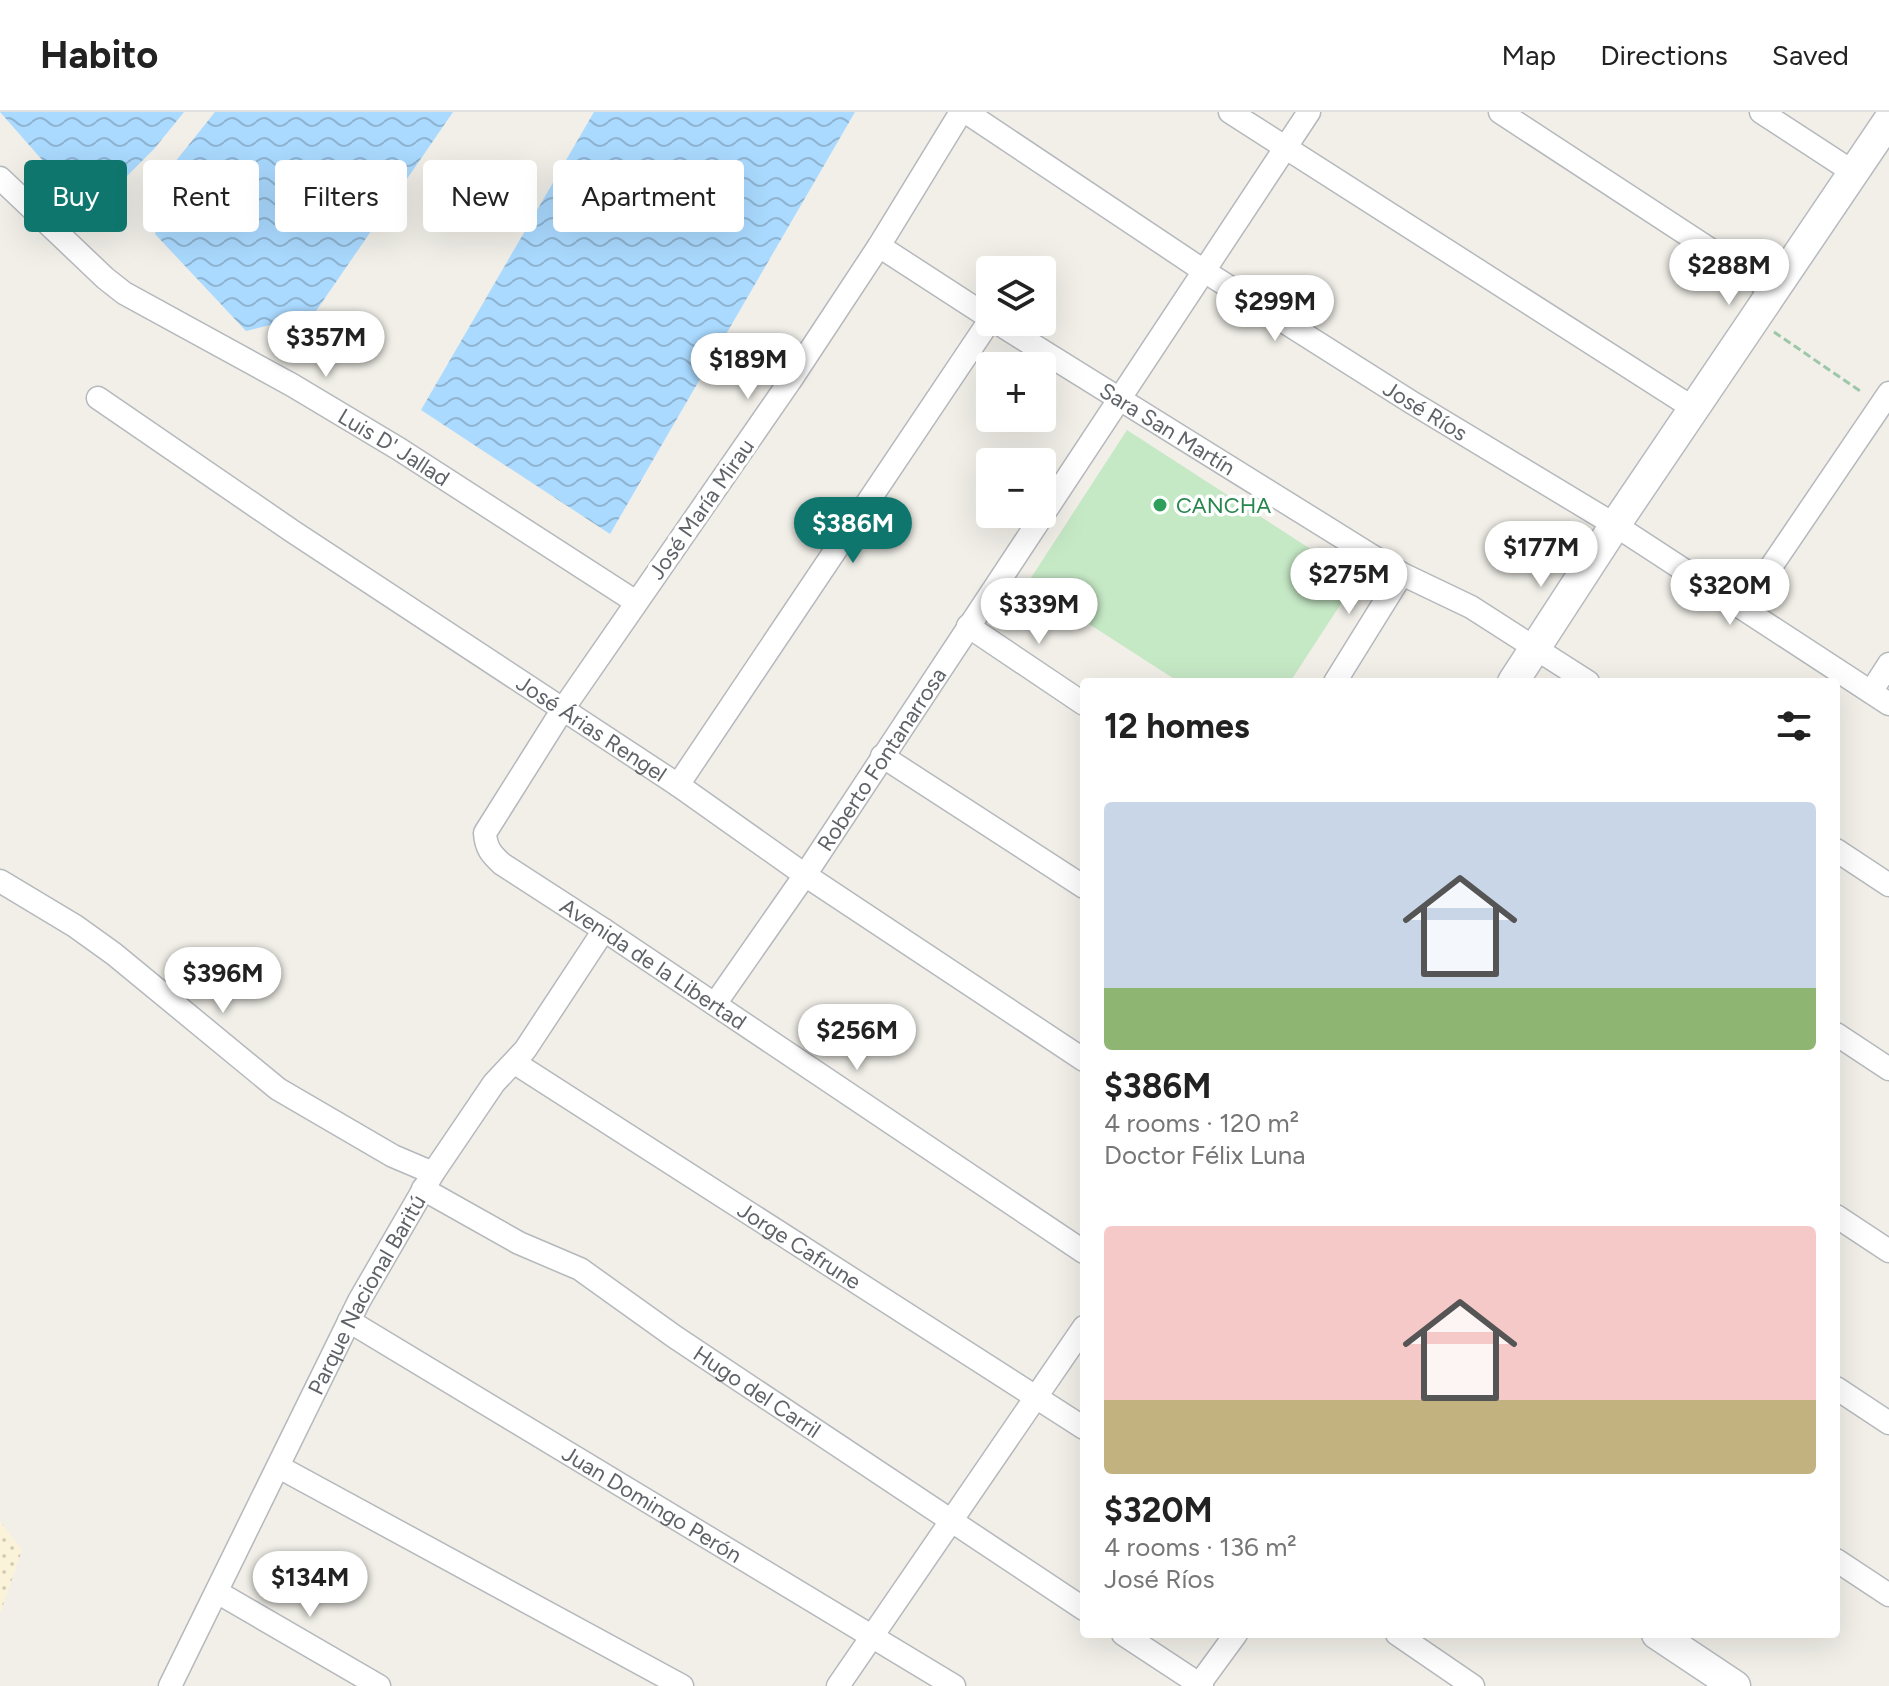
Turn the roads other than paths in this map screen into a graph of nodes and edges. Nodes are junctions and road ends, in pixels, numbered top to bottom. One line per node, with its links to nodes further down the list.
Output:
1 (964, 112): 10 (street, José María Mirau); 11 (street, José Ríos)
2 (1230, 112): 7 (street)
3 (1309, 112): 7 (street, Roberto Fontanarrosa)
4 (1500, 112): 12 (street)
5 (1761, 112): 8 (street)
6 (1889, 120): 8 (street)
7 (1285, 148): 11 (street, Roberto Fontanarrosa); 19 (street)
8 (1853, 172): 12 (street)
9 (0, 178): 22 (street, Luis D' Jallad)
10 (879, 246): 13 (street); 22 (street, José María Mirau)
11 (1204, 271): 17 (street, Roberto Fontanarrosa); 20 (street, José Ríos)
12 (1772, 290): 19 (street)
13 (976, 310)
14 (979, 336): 34 (street)
15 (1019, 336): 17 (street, Sara San Martín)
16 (98, 398): 32 (street, José Árias Rengel)
17 (1121, 399): 21 (street, Sara San Martín); 24 (street, Roberto Fontanarrosa)
18 (1885, 399): 23 (street)
19 (1693, 408): 20 (street)
20 (1615, 525): 23 (street, José Ríos); 25 (street)
21 (1402, 574): 25 (street, Sara San Martín); 27 (street)
22 (636, 602): 32 (street, José María Mirau)
23 (1743, 608): 30 (street, José Ríos)
24 (968, 626): 31 (street); 33 (street, Roberto Fontanarrosa)
25 (1536, 647): 28 (street); 29 (street, Sara San Martín)
26 (1889, 664): 30 (street)
27 (1337, 678)
28 (1516, 678)
29 (1582, 678)
30 (1880, 698)
31 (1080, 701)
32 (563, 709): 34 (street, José Árias Rengel); 36 (street, José María Mirau)
33 (882, 756): 37 (street, Roberto Fontanarrosa); 39 (street)
34 (678, 785): 37 (street, José Árias Rengel)
35 (1840, 853): 40 (street)
36 (502, 864): 41 (street, Avenida de la Libertad)
37 (805, 875): 42 (street, Roberto Fontanarrosa); 44 (street, José Árias Rengel)
38 (0, 881): 47 (street, Hugo del Carril)
39 (1080, 884)
40 (1889, 885)
41 (604, 930): 42 (street, Avenida de la Libertad); 45 (street, Parque Nacional Baritú)
42 (715, 1004): 49 (street, Avenida de la Libertad)
43 (1840, 1037): 46 (street)
44 (1080, 1057)
45 (515, 1063): 47 (street, Parque Nacional Baritú); 54 (street, Jorge Cafrune)
46 (1889, 1069)
47 (428, 1181): 51 (street, Parque Nacional Baritú); 58 (street, Hugo del Carril)
48 (1840, 1219): 50 (street)
49 (1080, 1249)
50 (1889, 1251)
51 (349, 1321): 57 (street, Parque Nacional Baritú); 63 (street, Juan Domingo Perón)
52 (1080, 1333): 54 (street)
53 (1840, 1391): 55 (street)
54 (1037, 1397): 56 (street, Jorge Cafrune); 58 (street)
55 (1889, 1423)
56 (1080, 1425)
57 (279, 1467): 60 (street, Parque Nacional Baritú); 71 (street)
58 (950, 1521): 62 (street, Hugo del Carril); 63 (street)
59 (1840, 1563): 61 (street)
60 (217, 1592): 69 (street, Parque Nacional Baritú); 70 (street)
61 (1889, 1595)
62 (1080, 1606)
63 (872, 1638): 72 (street); 73 (street, Juan Domingo Perón)
64 (1129, 1638): 68 (street)
65 (1233, 1638): 68 (street)
66 (1403, 1638): 74 (street)
67 (1663, 1638): 75 (street)
68 (1200, 1685)
69 (170, 1686)
70 (379, 1686)
71 (682, 1686)
72 (838, 1686)
73 (954, 1686)
74 (1473, 1686)
75 (1735, 1686)

